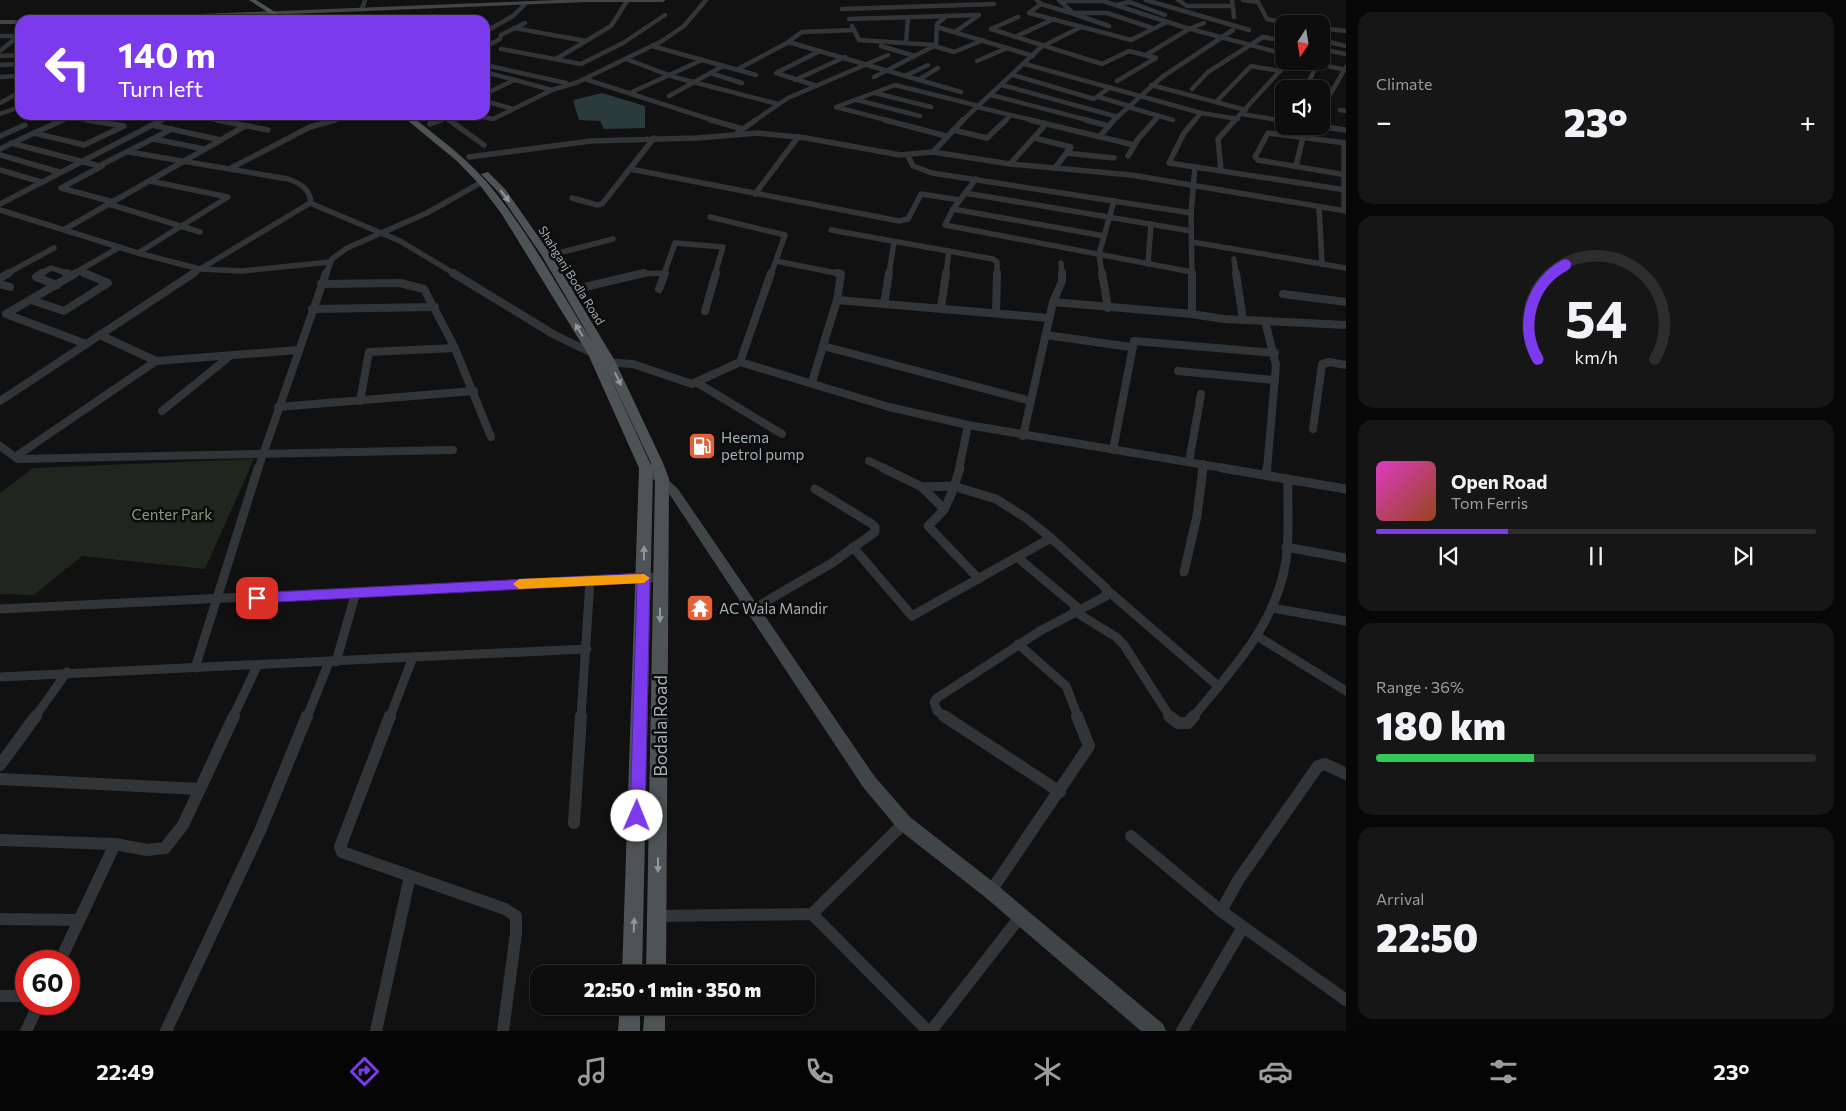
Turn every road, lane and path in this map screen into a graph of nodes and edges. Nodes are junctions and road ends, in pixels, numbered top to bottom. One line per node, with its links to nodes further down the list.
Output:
1 (252, 0): 26 (main road)
2 (364, 0): 22 (street)
3 (598, 0): 15 (main road)
4 (663, 0): 12 (main road)
5 (706, 0): 74 (street)
6 (948, 0): 18 (street)
7 (1037, 0): 17 (street)
8 (1146, 0): 53 (street)
9 (1178, 0): 20 (street)
10 (1232, 0): 20 (street)
11 (1243, 0): 37 (street)
12 (627, 1): 15 (main road); 68 (street)
13 (1000, 1): 16 (street)
14 (1060, 1): 19 (street); 24 (street)
15 (526, 4): 22 (main road); 26 (main road); 48 (street)
16 (994, 4): 18 (street); 28 (street)
17 (1041, 4): 24 (street); 35 (street)
18 (952, 5): 21 (street); 30 (street)
19 (1117, 5): 23 (street); 25 (street)
20 (1232, 6): 33 (street)
21 (840, 7): 34 (street)
22 (362, 9): 26 (main road)
23 (1153, 11): 25 (street); 29 (street)
24 (1073, 14): 36 (street); 43 (street)
25 (1142, 14): 40 (street)
26 (276, 15)
27 (666, 15): 92 (street)
28 (978, 15): 30 (street); 57 (street)
29 (1165, 15)
30 (946, 16): 31 (street); 44 (street)
31 (908, 17): 34 (street); 71 (street)
32 (1018, 17): 55 (street)
33 (1234, 17)
34 (849, 19): 51 (street)
35 (1054, 19): 45 (street); 62 (street)
36 (1125, 19): 43 (street); 47 (street)
37 (1275, 21)
38 (0, 22): 39 (main road)
39 (15, 22)
40 (1167, 22): 47 (street); 49 (street)
41 (525, 23): 46 (street)
42 (1204, 23): 49 (street)
43 (1109, 26): 58 (street)
44 (937, 27): 57 (street); 75 (street)
45 (1081, 27): 58 (street); 77 (street)
46 (514, 28): 68 (street); 72 (street)
47 (1152, 28): 58 (street)
48 (490, 29)
49 (1189, 29): 63 (street); 87 (street)
50 (1330, 29): 56 (street)
51 (854, 30): 54 (street); 67 (street)
52 (1233, 30): 63 (street)
53 (1249, 30)
54 (829, 31): 67 (street); 69 (street)
55 (998, 31): 59 (street); 62 (street)
56 (1346, 31)
57 (955, 32): 65 (street)
58 (1101, 32)
59 (992, 34)
60 (15, 35): 61 (street)
61 (0, 36)
62 (1015, 37): 77 (street)
63 (1220, 37): 73 (street); 127 (street)
64 (15, 39): 80 (street)
65 (983, 39): 75 (street); 78 (street)
66 (1275, 39): 73 (street)
67 (859, 40): 71 (street); 89 (street)
68 (586, 41): 92 (street)
69 (788, 42): 81 (street); 106 (street)
70 (1330, 42): 76 (street)
71 (906, 43): 75 (street)
72 (490, 44)
73 (1249, 45): 83 (street); 130 (street)
74 (652, 46): 93 (street); 94 (street)
75 (935, 46): 89 (street)
76 (1346, 46)
77 (1042, 47): 87 (street); 90 (street)
78 (1007, 48): 90 (street); 95 (street)
79 (501, 49): 92 (street)
80 (0, 51)
81 (820, 51): 91 (street); 120 (street)
82 (1330, 51): 85 (street)
83 (1275, 52)
84 (888, 54): 97 (street)
85 (1346, 54)
86 (15, 55): 88 (street)
87 (1146, 55): 122 (street)
88 (0, 56)
89 (915, 56): 107 (street)
90 (1033, 56): 98 (street)
91 (844, 57): 97 (street); 120 (street)
92 (556, 59)
93 (626, 59): 111 (street); 118 (street)
94 (702, 60): 103 (street); 111 (street)
95 (978, 61)
96 (15, 64): 99 (street)
97 (868, 64): 107 (street); 128 (street)
98 (1025, 64): 113 (street); 129 (street)
99 (0, 65)
100 (928, 65): 115 (street)
101 (1330, 65): 105 (street)
102 (490, 66): 125 (street)
103 (723, 66): 106 (street); 109 (street)
104 (938, 68): 121 (street)
105 (1346, 69): 138 (street)
106 (736, 70): 112 (street)
107 (887, 70): 115 (street); 117 (street)
108 (1280, 71): 146 (street); 155 (street)
109 (710, 73): 123 (street); 124 (street)
110 (490, 74): 119 (street)
111 (669, 75): 123 (street); 133 (street)
112 (756, 75)
113 (1013, 75): 126 (street); 142 (street)
114 (15, 76): 116 (street)
115 (905, 76): 121 (street)
116 (0, 77)
117 (874, 78)
118 (585, 79): 125 (street); 133 (street)
119 (514, 80): 131 (street); 132 (street)
120 (795, 80): 128 (street)
121 (918, 80): 134 (street)
122 (1117, 81)
123 (693, 82): 139 (street); 147 (street)
124 (742, 82)
125 (571, 84): 131 (street)
126 (1002, 84): 137 (street); 159 (street)
127 (1151, 85): 140 (street); 146 (street)
128 (817, 86): 147 (street)
129 (1109, 88): 140 (street); 142 (street)
130 (1192, 89)
131 (552, 90): 152 (street)
132 (490, 92)
133 (632, 92): 181 (street)
134 (961, 92)
135 (875, 93): 141 (street); 143 (street); 150 (street)
136 (15, 94): 144 (street)
137 (991, 94): 148 (street); 178 (street)
138 (1330, 95)
139 (670, 96)
140 (1139, 96): 149 (street); 153 (street)
141 (944, 97): 148 (street); 150 (street)
142 (1099, 97): 149 (street)
143 (857, 100): 156 (street); 177 (street)
144 (0, 102)
145 (490, 102): 152 (street)
146 (1216, 102): 155 (street)
147 (778, 104): 181 (street)
148 (978, 106): 157 (street); 183 (street)
149 (1128, 106): 158 (street); 159 (street)
150 (932, 107): 156 (street)
151 (15, 108): 154 (street)
152 (513, 109): 160 (street)
153 (1201, 113): 155 (street); 215 (street)
154 (0, 114)
155 (1242, 114): 171 (street); 220 (street)
156 (920, 116): 177 (street)
157 (1010, 116): 175 (street); 183 (street)
158 (1159, 116): 170 (street); 198 (street)
159 (1118, 117): 178 (street)
160 (490, 118)
161 (62, 120): 185 (street)
162 (92, 120): 185 (street)
163 (161, 120): 174 (street)
164 (216, 120): 176 (street)
165 (335, 120): 216 (street)
166 (411, 120): 226 (main road, Shahganj Bodla Road)
167 (425, 120): 172 (main road, Shahganj Bodla Road)
168 (444, 120): 172 (street)
169 (449, 120): 199 (street)
170 (1173, 120)
171 (1275, 120)
172 (430, 124): 208 (main road, Shahganj Bodla Road)
173 (25, 125): 187 (street)
174 (152, 125): 180 (street); 210 (street)
175 (1045, 125): 189 (street); 193 (street)
176 (245, 126): 182 (street); 195 (street)
177 (908, 126): 188 (street)
178 (1109, 126): 189 (street)
179 (1330, 128): 184 (street)
180 (172, 129): 194 (street); 195 (street)
181 (743, 129): 186 (street)
182 (268, 130)
183 (953, 130): 188 (street)
184 (1346, 130)
185 (33, 133): 196 (street)
186 (734, 135): 190 (street); 192 (street)
187 (0, 136)
188 (946, 136): 203 (street)
189 (1100, 136): 198 (street)
190 (798, 137): 206 (street); 230 (street)
191 (1303, 137): 197 (street); 214 (street); 214 (street)
192 (654, 138): 208 (street); 218 (street)
193 (1034, 138): 204 (street); 212 (street)
194 (154, 139): 201 (street); 202 (street)
195 (221, 140): 201 (street)
196 (11, 143): 200 (street); 210 (street)
197 (1345, 143): 222 (street)
198 (1134, 144): 207 (street)
199 (484, 145)
200 (1, 147)
201 (204, 149): 211 (street)
202 (129, 152): 211 (street); 213 (street)
203 (934, 152): 206 (street); 212 (street)
204 (1066, 154): 209 (street); 217 (street)
205 (0, 155): 221 (street)
206 (908, 156): 223 (street)
207 (1128, 156)
208 (469, 157): 260 (main road, Shahganj Bodla Road, one-way to 260)
209 (1114, 158)
210 (83, 161): 213 (street); 221 (street)
211 (181, 163): 216 (street); 224 (street)
212 (1010, 164): 217 (street)
213 (102, 166): 234 (street)
214 (1296, 166): 222 (street)
215 (1195, 167): 220 (street); 227 (street)
216 (231, 168): 235 (street)
217 (1055, 168): 227 (street)
218 (630, 169): 230 (street); 231 (street)
219 (0, 170): 225 (street)
220 (1221, 170): 228 (street)
221 (59, 172): 225 (street)
222 (1345, 174): 228 (street)
223 (976, 179): 229 (street); 233 (street)
224 (150, 180): 234 (street); 245 (street)
225 (41, 182): 236 (street)
226 (482, 182): 250 (street); 308 (main road, Shahganj Bodla Road, one-way to 226)
227 (1193, 185): 237 (street); 241 (street)
228 (1346, 190): 240 (street)
229 (965, 193): 232 (street); 243 (street)
230 (755, 194): 232 (street)
231 (572, 198)
232 (960, 200): 238 (street)
233 (1114, 201): 241 (street); 243 (street)
234 (111, 203): 245 (street); 246 (street)
235 (311, 203): 250 (street); 269 (street)
236 (0, 204)
237 (1319, 207): 240 (street); 266 (street)
238 (953, 209): 251 (street); 259 (street)
239 (0, 210): 246 (street)
240 (1345, 211)
241 (1191, 213): 248 (street)
242 (710, 217): 262 (street)
243 (1111, 218): 244 (street); 251 (street)
244 (1151, 224): 248 (street); 265 (street)
245 (182, 227): 249 (street); 258 (street)
246 (65, 229): 255 (street)
247 (831, 230): 253 (street)
248 (1191, 231): 254 (street)
249 (200, 232)
250 (382, 232): 263 (street); 308 (street)
251 (1104, 236): 259 (street)
252 (614, 239): 260 (street)
253 (894, 242): 257 (street); 286 (street)
254 (1192, 242): 266 (street); 271 (street)
255 (120, 247): 258 (street); 272 (street)
256 (54, 248): 270 (street)
257 (950, 251): 288 (street); 292 (street)
258 (138, 253): 269 (street)
259 (1099, 254): 265 (street); 289 (street)
260 (547, 256): 280 (main road, Shahganj Bodla Road)
261 (1234, 259): 296 (street)
262 (776, 260): 283 (street); 310 (street)
263 (330, 262): 269 (street); 276 (street)
264 (1061, 263): 284 (street)
265 (1148, 264): 271 (street)
266 (1322, 264): 267 (street)
267 (1346, 268)
268 (0, 269): 270 (street)
269 (200, 269): 300 (street)
270 (11, 272): 274 (street)
271 (1192, 272): 293 (street)
272 (76, 273): 277 (street); 277 (street); 282 (street)
273 (664, 273): 279 (street); 280 (street); 291 (street)
274 (0, 278)
275 (0, 284): 278 (street)
276 (321, 284): 287 (street); 290 (street)
277 (57, 285): 282 (street)
278 (10, 287)
279 (659, 290)
280 (568, 291): 308 (main road, Shahganj Bodla Road)
281 (1283, 294): 285 (street)
282 (31, 300): 294 (street)
283 (837, 300): 286 (street); 302 (street)
284 (1053, 302): 289 (street); 295 (street)
285 (1346, 302)
286 (884, 304): 288 (street)
287 (435, 307): 290 (street); 303 (street)
288 (941, 308): 292 (street)
289 (1108, 308): 293 (street)
290 (312, 309): 305 (street)
291 (706, 312)
292 (996, 313): 295 (street)
293 (1192, 314): 296 (street)
294 (2, 315): 301 (street)
295 (1050, 318): 299 (street)
296 (1243, 320): 297 (street)
297 (1265, 321): 298 (street); 306 (street)
298 (1346, 325)
299 (1046, 335): 304 (street); 320 (street)
300 (100, 336): 301 (street); 309 (street)
301 (86, 344): 318 (street)
302 (824, 346): 315 (street); 320 (street)
303 (455, 348): 316 (street); 319 (street)
304 (1131, 348): 306 (street); 330 (street)
305 (298, 350): 307 (street); 321 (street)
306 (1275, 353): 313 (street)
307 (230, 355): 309 (street); 322 (street)
308 (601, 359): 314 (street); 336 (main road, Shahganj Bodla Road); 338 (main road, Shahganj Bodla Road, one-way to 338)
309 (156, 361): 332 (street)
310 (740, 362): 314 (street); 315 (street)
311 (1346, 365): 324 (street)
312 (1178, 371): 313 (street)
313 (1275, 380): 337 (street)
314 (696, 382): 325 (street)
315 (812, 382): 323 (street)
316 (474, 391): 319 (street); 327 (street)
317 (1201, 394): 334 (street)
318 (0, 401)
319 (360, 401): 321 (street)
320 (1031, 401): 326 (street)
321 (278, 407): 331 (street)
322 (162, 411)
323 (968, 425): 326 (street); 340 (street)
324 (1313, 429)
325 (782, 434)
326 (1023, 436): 330 (street)
327 (491, 437)
328 (0, 446): 332 (street)
329 (454, 450): 331 (street)
330 (1112, 450): 334 (street)
331 (262, 455): 332 (street); 357 (street)
332 (15, 457)
333 (870, 461): 341 (street)
334 (1189, 462): 335 (street)
335 (1203, 464): 337 (street); 350 (street)
336 (646, 468): 338 (main road); 352 (main road, Bodala Road, one-way to 336)
337 (1266, 475): 339 (street)
338 (662, 479): 351 (main road, Bodala Road); 360 (main road)
339 (1288, 479): 343 (street); 347 (street)
340 (953, 486): 341 (street); 344 (street); 345 (street)
341 (922, 487): 344 (street)
342 (816, 489): 346 (street)
343 (1346, 489)
344 (944, 509): 353 (street)
345 (1051, 538): 348 (street); 355 (street)
346 (853, 547): 353 (street); 360 (street)
347 (1286, 547): 349 (street); 358 (street)
348 (1017, 557): 353 (street); 361 (street)
349 (1346, 558)
350 (1184, 572)
351 (661, 577): 352 (street); 388 (main road, Bodala Road, one-way to 388)
352 (644, 578): 354 (street); 394 (main road, Bodala Road, one-way to 352)
353 (979, 579)
354 (590, 581): 356 (street); 365 (street)
355 (1107, 590): 361 (street); 372 (street)
356 (356, 592): 357 (street); 367 (street)
357 (217, 600): 359 (street); 369 (street)
358 (1272, 608): 362 (street); 363 (street)
359 (0, 609)
360 (753, 609): 379 (main road)
361 (1076, 610): 364 (street); 372 (street)
362 (1346, 621)
363 (1258, 636): 372 (street); 373 (street)
364 (1018, 644): 378 (street); 378 (street)
365 (587, 649): 366 (street); 380 (street)
366 (413, 657): 367 (street); 384 (street)
367 (332, 662): 368 (street); 403 (street)
368 (257, 666): 369 (street); 377 (street)
369 (195, 668): 370 (street)
370 (67, 672): 371 (street); 374 (street)
371 (0, 677)
372 (1218, 686)
373 (1346, 691)
374 (0, 765)
375 (1346, 774): 386 (street)
376 (0, 779): 377 (street)
377 (200, 789): 383 (street)
378 (1060, 792): 385 (street)
379 (904, 822): 385 (main road); 387 (street)
380 (574, 823)
381 (1131, 836): 386 (street)
382 (0, 840): 383 (street)
383 (115, 844): 391 (street)
384 (410, 876): 404 (street); 405 (street)
385 (991, 891): 389 (main road)
386 (1221, 911): 392 (street)
387 (812, 914): 388 (street); 408 (street)
388 (658, 916): 395 (main road, Bodala Road)
389 (1020, 917): 408 (street); 409 (main road)
390 (0, 920): 391 (street)
391 (79, 920): 393 (street)
392 (1242, 927): 398 (street); 410 (street)
393 (65, 950)
394 (632, 965)
395 (656, 965)
396 (0, 996): 397 (street)
397 (15, 996)
398 (1346, 1000)
399 (34, 1015): 402 (street)
400 (630, 1015): 406 (main road)
401 (655, 1015): 407 (main road)
402 (26, 1031)
403 (166, 1031)
404 (376, 1031)
405 (503, 1031)
406 (629, 1031)
407 (654, 1031)
408 (929, 1031)
409 (1155, 1031)
410 (1182, 1031)

